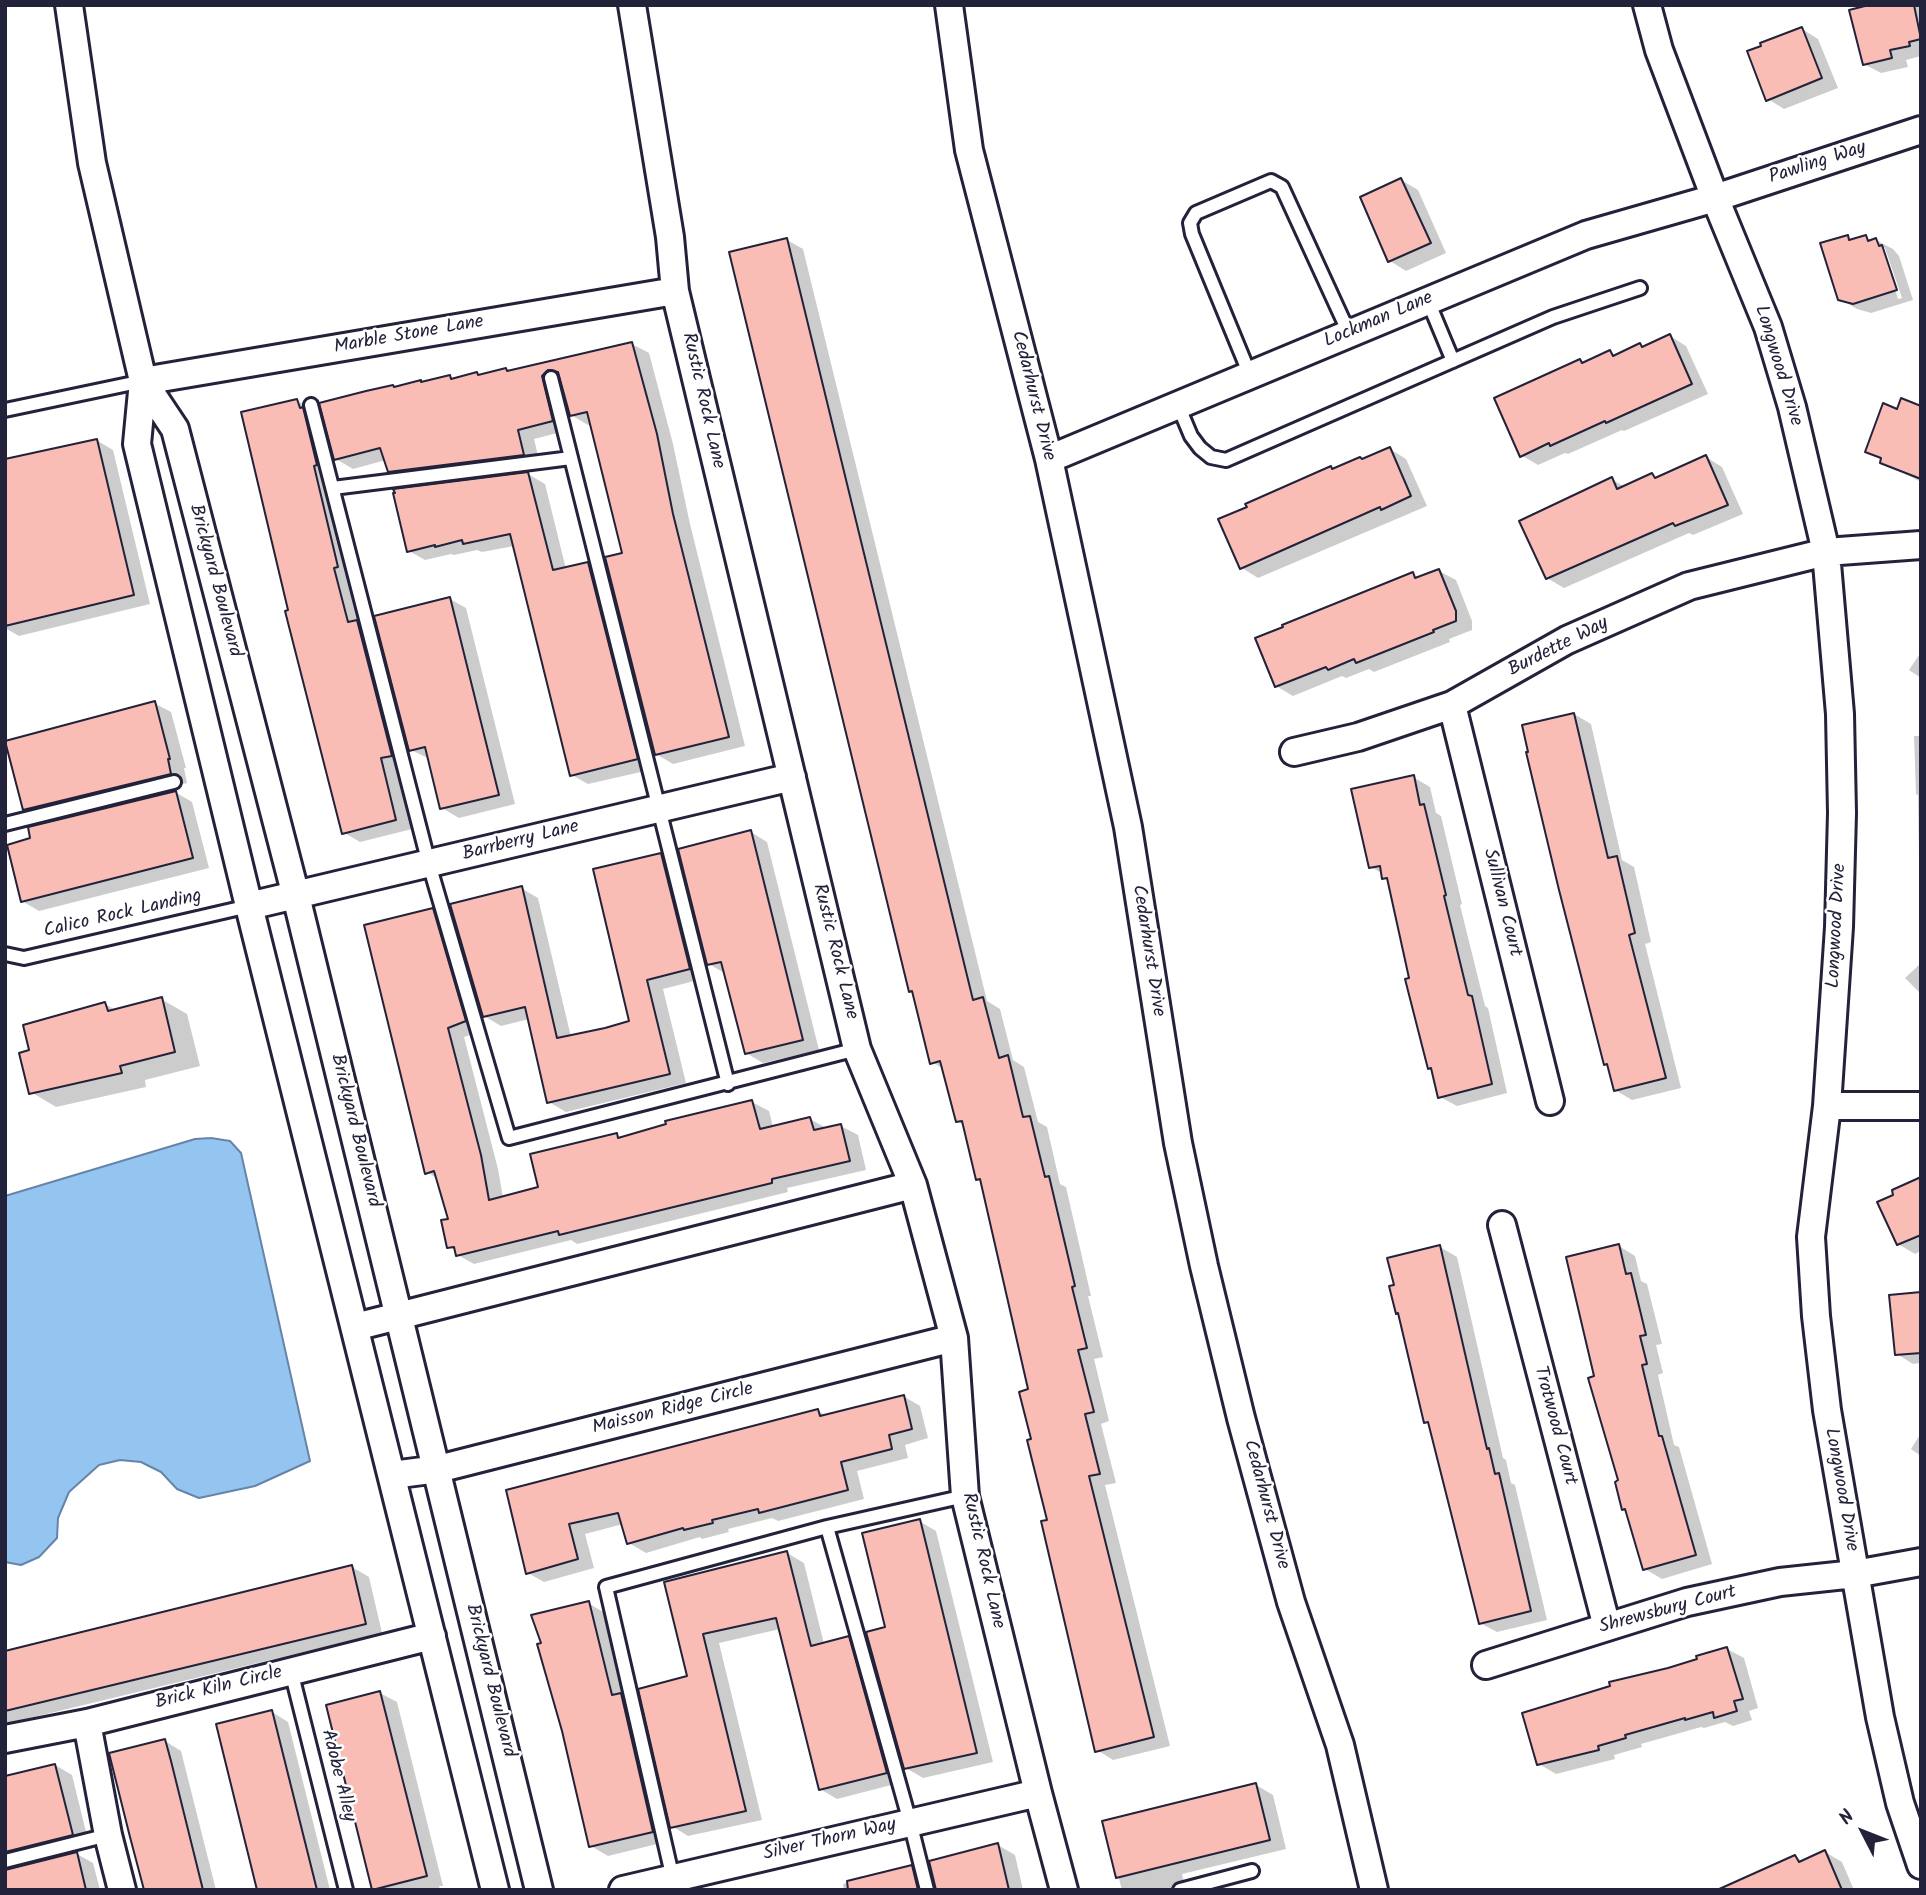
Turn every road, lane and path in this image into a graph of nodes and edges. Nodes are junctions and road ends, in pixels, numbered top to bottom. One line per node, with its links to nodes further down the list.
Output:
1 (69, 5): 14 (street, Brickyard Boulevard)
2 (632, 5): 8 (street, Rustic Rock Lane)
3 (949, 5): 19 (street, Cedarhurst Drive)
4 (1647, 5): 6 (street, Longwood Drive)
5 (1921, 130): 6 (street, Pawling Way)
6 (1715, 198): 9 (street, Lockman Lane); 22 (street, Longwood Drive)
7 (1640, 288): 11 (lane)
8 (676, 291): 14 (street, Marble Stone Lane); 25 (street, Rustic Rock Lane)
9 (1428, 301): 10 (street, Lockman Lane); 11 (lane)
10 (1349, 333): 12 (street, Lockman Lane); 12 (lane)
11 (1453, 361): 16 (lane)
12 (1250, 374): 16 (street, Lockman Lane)
13 (551, 378): 18 (lane)
14 (143, 381): 17 (lane); 30 (street, Brickyard Boulevard); 31 (street, Brickyard Boulevard)
15 (311, 405): 20 (lane)
16 (1178, 405): 19 (street, Lockman Lane)
17 (5, 410)
18 (570, 458): 20 (lane); 27 (lane)
19 (1049, 458): 70 (street, Cedarhurst Drive)
20 (332, 488): 29 (lane)
21 (1921, 545): 22 (street, Burdette Way)
22 (1826, 552): 23 (street, Burdette Way); 36 (street, Longwood Drive)
23 (1452, 705): 24 (street, Burdette Way); 35 (street, Sullivan Court)
24 (1294, 752)
25 (792, 777): 27 (street, Barrberry Lane); 33 (street, Rustic Rock Lane)
26 (174, 782): 28 (lane)
27 (661, 808): 29 (street, Barrberry Lane); 34 (lane)
28 (5, 824)
29 (429, 864): 30 (street, Barrberry Lane); 34 (lane)
30 (296, 896): 31 (street, Barrberry Lane); 40 (street, Brickyard Boulevard)
31 (249, 906): 32 (lane, Calico Rock Landing); 41 (street, Brickyard Boulevard)
32 (5, 954)
33 (858, 1049): 34 (lane); 38 (street, Rustic Rock Lane)
34 (729, 1084)
35 (1550, 1101)
36 (1828, 1106): 37 (street); 48 (street, Longwood Drive)
37 (1921, 1106)
38 (913, 1185): 40 (street); 42 (street, Rustic Rock Lane)
39 (1502, 1225): 49 (street, Trotwood Court)
40 (400, 1316): 41 (street); 43 (street, Brickyard Boulevard)
41 (355, 1327): 44 (street, Brickyard Boulevard)
42 (954, 1338): 43 (street, Maisson Ridge Circle); 45 (street, Rustic Rock Lane)
43 (438, 1469): 44 (street, Maisson Ridge Circle); 65 (street, Brickyard Boulevard)
44 (392, 1475): 50 (street, Brickyard Boulevard)
45 (965, 1496): 46 (lane); 55 (street, Rustic Rock Lane)
46 (827, 1527): 56 (lane); 61 (lane)
47 (1921, 1562): 48 (street, Shrewsbury Court)
48 (1855, 1574): 49 (street, Shrewsbury Court); 59 (street, Longwood Drive)
49 (1607, 1627): 51 (street, Shrewsbury Court)
50 (432, 1636): 52 (street, Brick Kiln Circle); 64 (street, Brickyard Boulevard)
51 (1486, 1665)
52 (292, 1671): 53 (street, Brick Kiln Circle); 63 (lane, Adobe Alley)
53 (87, 1723): 54 (street, Brick Kiln Circle); 57 (street)
54 (5, 1739)
55 (1038, 1793): 56 (street, Silver Thorn Way); 68 (street, Rustic Rock Lane)
56 (910, 1822): 61 (street, Silver Thorn Way); 67 (lane)
57 (108, 1835): 58 (lane); 62 (street)
58 (5, 1861)
59 (1921, 1865)
60 (1252, 1871): 69 (lane)
61 (674, 1884): 66 (street, Silver Thorn Way)
62 (122, 1890)
63 (346, 1890)
64 (495, 1890)
65 (540, 1890)
66 (623, 1890)
67 (927, 1890)
68 (1064, 1890)
69 (1180, 1890)
70 (1374, 1890)

